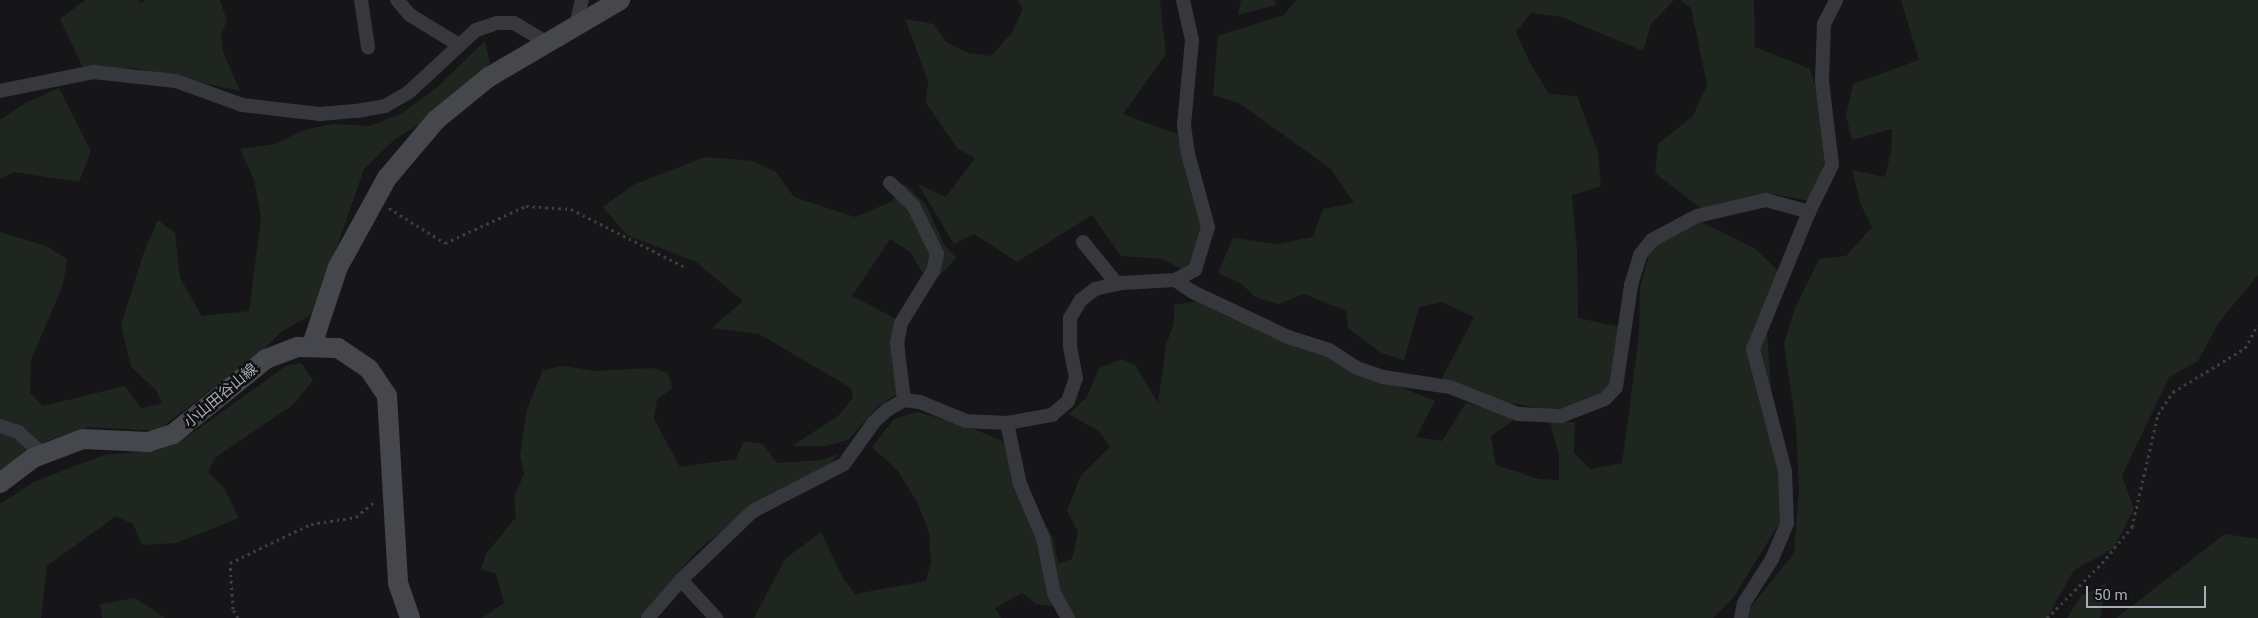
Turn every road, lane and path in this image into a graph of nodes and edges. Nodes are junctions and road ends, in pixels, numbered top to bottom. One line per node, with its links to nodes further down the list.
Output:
1 (362, 0): 10 (street)
2 (397, 0): 9 (street)
3 (582, 0): 7 (street)
4 (620, 0): 7 (main road)
5 (1183, 0): 17 (street)
6 (1836, 0): 14 (street)
7 (576, 25): 8 (main road)
8 (546, 42): 9 (street); 13 (main road)
9 (459, 45): 11 (street)
10 (368, 47)
11 (0, 91)
12 (890, 183): 21 (street)
13 (375, 200): 16 (path); 20 (main road)
14 (1808, 212): 17 (street); 33 (street)
15 (1083, 242): 18 (street)
16 (687, 268)
17 (1175, 280): 18 (street)
18 (1116, 284): 22 (street)
19 (2258, 325): 34 (path)
20 (312, 345): 24 (main road, 小山田谷山線); 26 (main road, 小山田谷山線)
21 (904, 400): 22 (street); 27 (street)
22 (1007, 423): 32 (street)
23 (0, 426): 24 (street)
24 (41, 453): 25 (main road, 小山田谷山線)
25 (0, 483)
26 (393, 486): 28 (path); 29 (main road, 小山田谷山線)
27 (681, 580): 30 (street); 31 (street)
28 (238, 618)
29 (410, 618)
30 (648, 618)
31 (716, 618)
32 (1068, 618)
33 (1741, 618)
34 (2047, 618)

